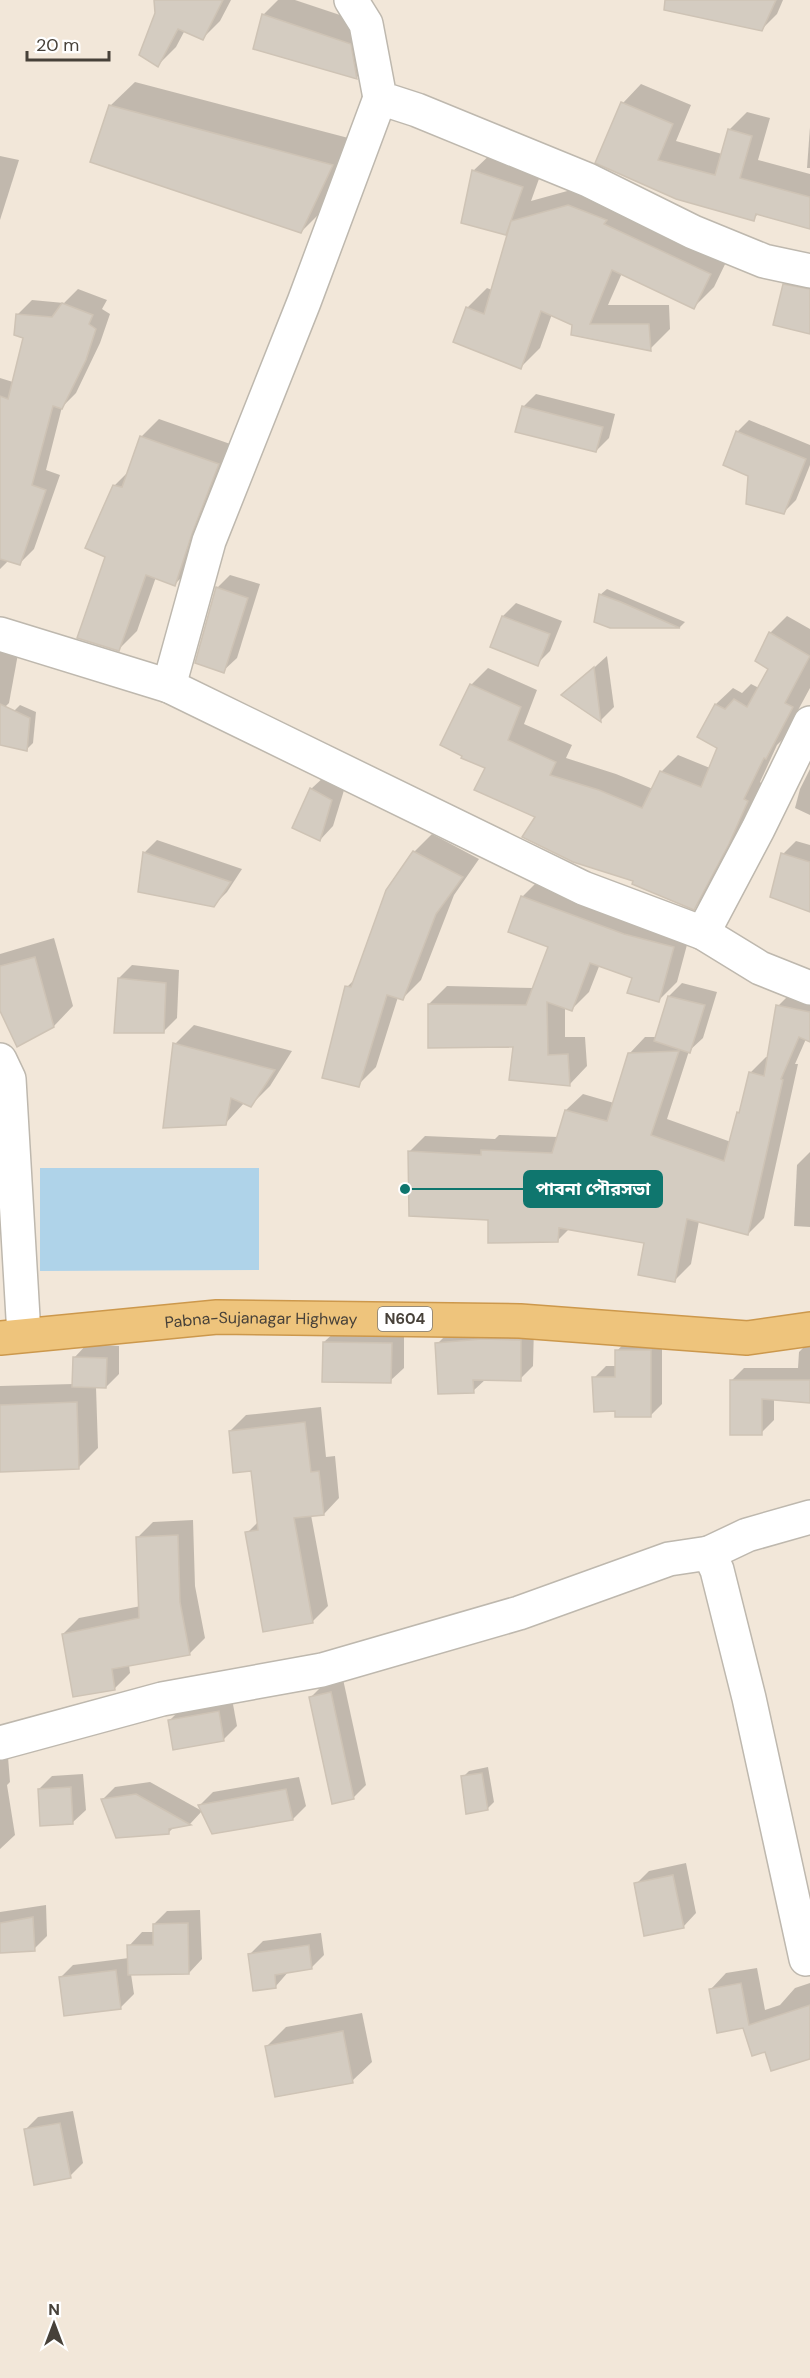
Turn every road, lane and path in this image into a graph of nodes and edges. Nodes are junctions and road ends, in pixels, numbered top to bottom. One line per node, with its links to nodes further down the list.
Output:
1 (351, 0): 2 (street)
2 (380, 98): 3 (street); 5 (street)
3 (810, 271)
4 (0, 634): 5 (street)
5 (169, 686): 7 (street)
6 (810, 723): 7 (street)
7 (703, 933): 8 (street)
8 (810, 988)
9 (0, 1060): 11 (street)
10 (810, 1329): 11 (highway, Pabna-Sujanagar Highway / N604)
11 (12, 1336)
12 (810, 1517): 13 (street)
13 (709, 1553): 14 (street); 15 (street)
14 (0, 1743)
15 (806, 1959)

